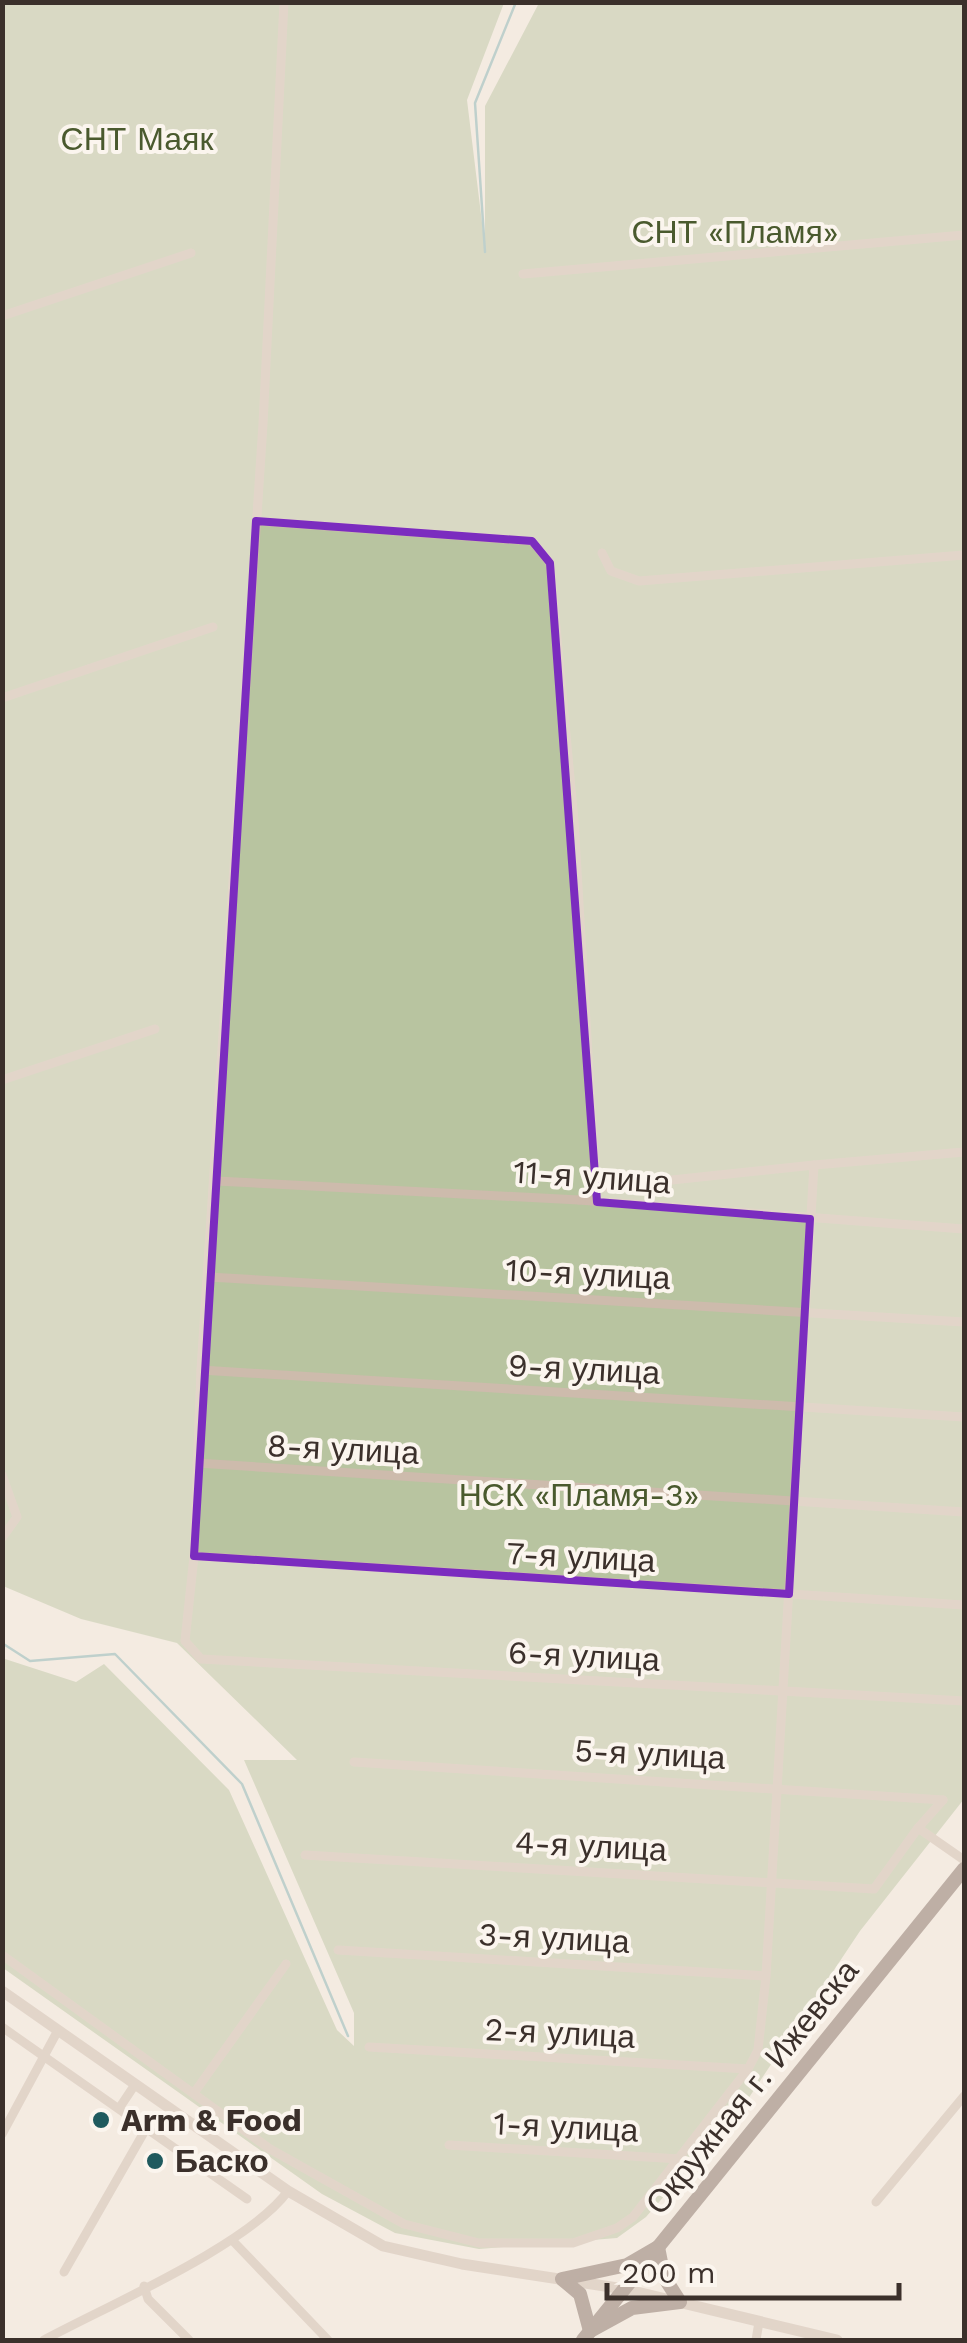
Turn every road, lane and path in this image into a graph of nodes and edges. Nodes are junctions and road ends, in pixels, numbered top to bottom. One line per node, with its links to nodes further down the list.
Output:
1 (284, 2): 6 (street)
2 (964, 235): 4 (street)
3 (192, 253): 5 (street)
4 (522, 274)
5 (2, 316)
6 (256, 521): 15 (street); 16 (street)
7 (602, 553): 8 (street)
8 (964, 555)
9 (213, 626): 10 (street)
10 (2, 698)
11 (155, 1029): 12 (street)
12 (2, 1080)
13 (964, 1152): 14 (street)
14 (814, 1165): 16 (street); 18 (street)
15 (216, 1181): 17 (street, 11-я улица); 20 (street)
16 (596, 1188): 17 (street)
17 (579, 1200): 18 (street, 11-я улица)
18 (810, 1219): 19 (street, 11-я улица); 21 (street)
19 (964, 1229)
20 (209, 1277): 21 (street, 10-я улица); 23 (street)
21 (807, 1312): 22 (street, 10-я улица); 24 (street)
22 (964, 1322)
23 (201, 1370): 24 (street, 9-я улица); 26 (street)
24 (800, 1407): 25 (street, 9-я улица); 28 (street)
25 (964, 1417)
26 (197, 1463): 28 (street, 8-я улица); 31 (street)
27 (2, 1475): 30 (street)
28 (795, 1500): 29 (street, 8-я улица); 32 (street)
29 (964, 1512)
30 (2, 1538)
31 (194, 1556): 32 (street, 7-я улица); 34 (street, 6-я улица)
32 (789, 1594): 33 (street, 7-я улица); 34 (street)
33 (964, 1605)
34 (782, 1692): 35 (street, 6-я улица); 37 (street)
35 (964, 1700)
36 (354, 1762): 37 (street, 5-я улица)
37 (779, 1787): 38 (street, 5-я улица); 42 (street)
38 (918, 1828): 40 (street); 42 (street, 4-я улица)
39 (305, 1854): 42 (street, 4-я улица)
40 (964, 1860)
41 (964, 1869): 66 (main road, Окружная г. Ижевска)
42 (774, 1881): 46 (street)
43 (338, 1950): 46 (street, 3-я улица)
44 (2, 1955): 54 (street)
45 (286, 1964): 54 (street)
46 (766, 1976): 52 (street)
47 (2, 1991): 49 (street)
48 (2, 2028): 51 (street)
49 (57, 2032): 51 (street); 53 (street)
50 (370, 2047): 52 (street, 2-я улица)
51 (45, 2057): 56 (street); 58 (street)
52 (748, 2068): 60 (street)
53 (134, 2086): 56 (street); 61 (street)
54 (194, 2094): 65 (street)
55 (964, 2096): 63 (street)
56 (120, 2107): 57 (street)
57 (147, 2127): 62 (street); 68 (street)
58 (2, 2134)
59 (449, 2145): 60 (street, 1-я улица)
60 (680, 2159): 65 (street)
61 (288, 2191): 64 (street); 67 (street)
62 (247, 2198)
63 (876, 2202)
64 (232, 2240): 70 (street); 77 (street)
65 (479, 2243): 67 (street)
66 (658, 2248): 69 (main road); 71 (main road, Окружная г. Ижевска); 72 (main road)
67 (478, 2266): 69 (street)
68 (64, 2272)
69 (562, 2279): 71 (street); 74 (main road)
70 (144, 2286): 75 (street); 76 (street)
71 (624, 2289): 72 (street); 74 (main road, Окружная г. Ижевска)
72 (680, 2302): 73 (street); 74 (main road)
73 (760, 2322): 78 (street); 79 (street)
74 (586, 2336)
75 (44, 2340)
76 (190, 2340)
77 (328, 2340)
78 (756, 2340)
79 (837, 2340)

